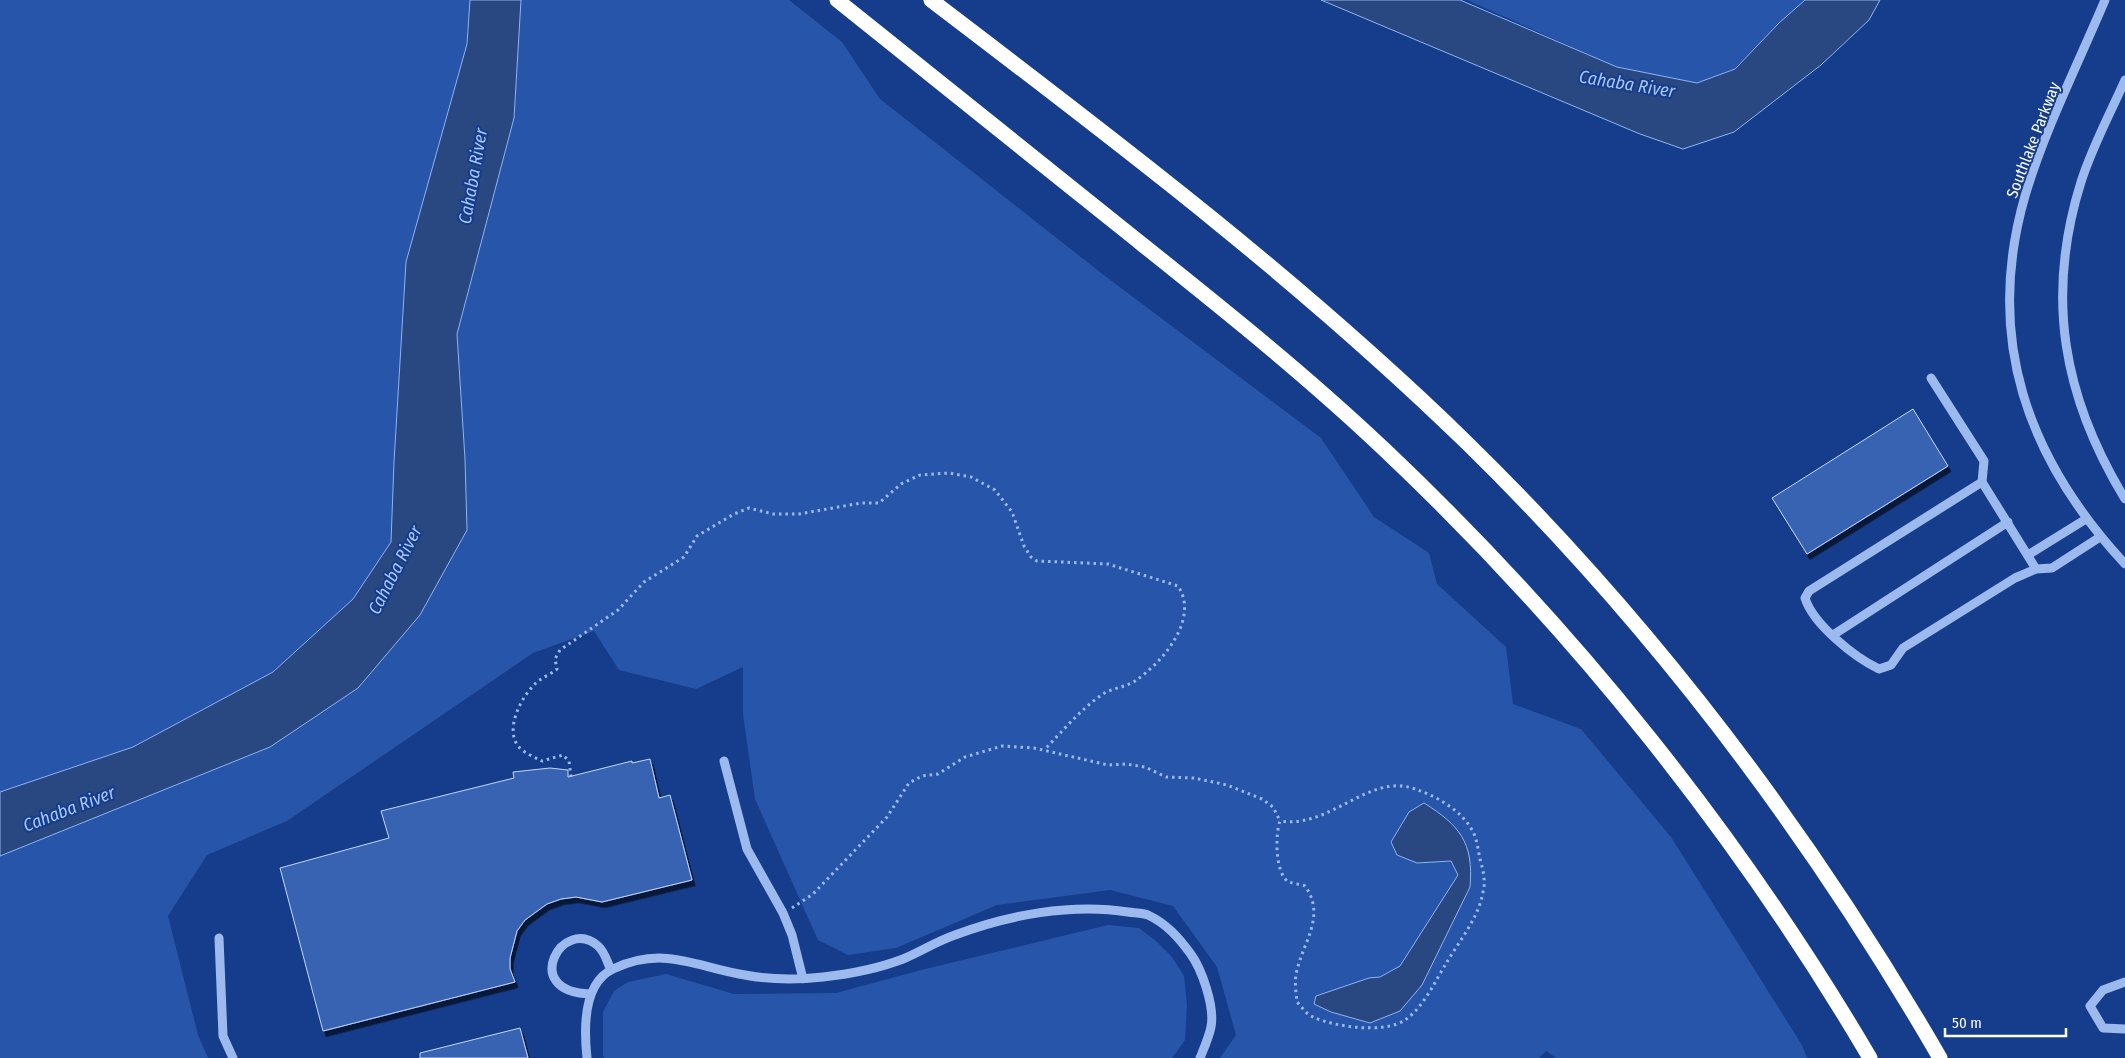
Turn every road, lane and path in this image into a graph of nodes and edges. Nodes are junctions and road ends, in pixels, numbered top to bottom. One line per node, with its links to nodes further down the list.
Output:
1 (837, 0): 29 (highway)
2 (931, 0): 30 (highway)
3 (2106, 0): 8 (street, Southlake Parkway)
4 (2125, 80): 7 (street)
5 (1931, 378): 6 (street)
6 (1982, 482): 9 (street); 14 (street)
7 (2125, 499)
8 (2086, 519): 10 (street, Southlake Parkway); 11 (street)
9 (2008, 522): 11 (street); 14 (street)
10 (2100, 537): 12 (street, Southlake Parkway); 13 (street)
11 (2028, 555): 13 (street)
12 (2125, 564)
13 (2036, 569): 14 (street)
14 (1832, 635)
15 (1044, 750): 17 (path); 18 (path); 19 (path)
16 (724, 761): 19 (street)
17 (571, 776)
18 (1280, 821): 18 (path)
19 (783, 913): 22 (street)
20 (219, 938): 26 (street)
21 (611, 970): 22 (street); 24 (street); 24 (street)
22 (803, 979): 28 (street)
23 (2125, 982): 25 (street)
24 (590, 994): 27 (street)
25 (2125, 1028)
26 (233, 1058)
27 (588, 1058)
28 (1200, 1058)
29 (1870, 1058)
30 (1940, 1058)

